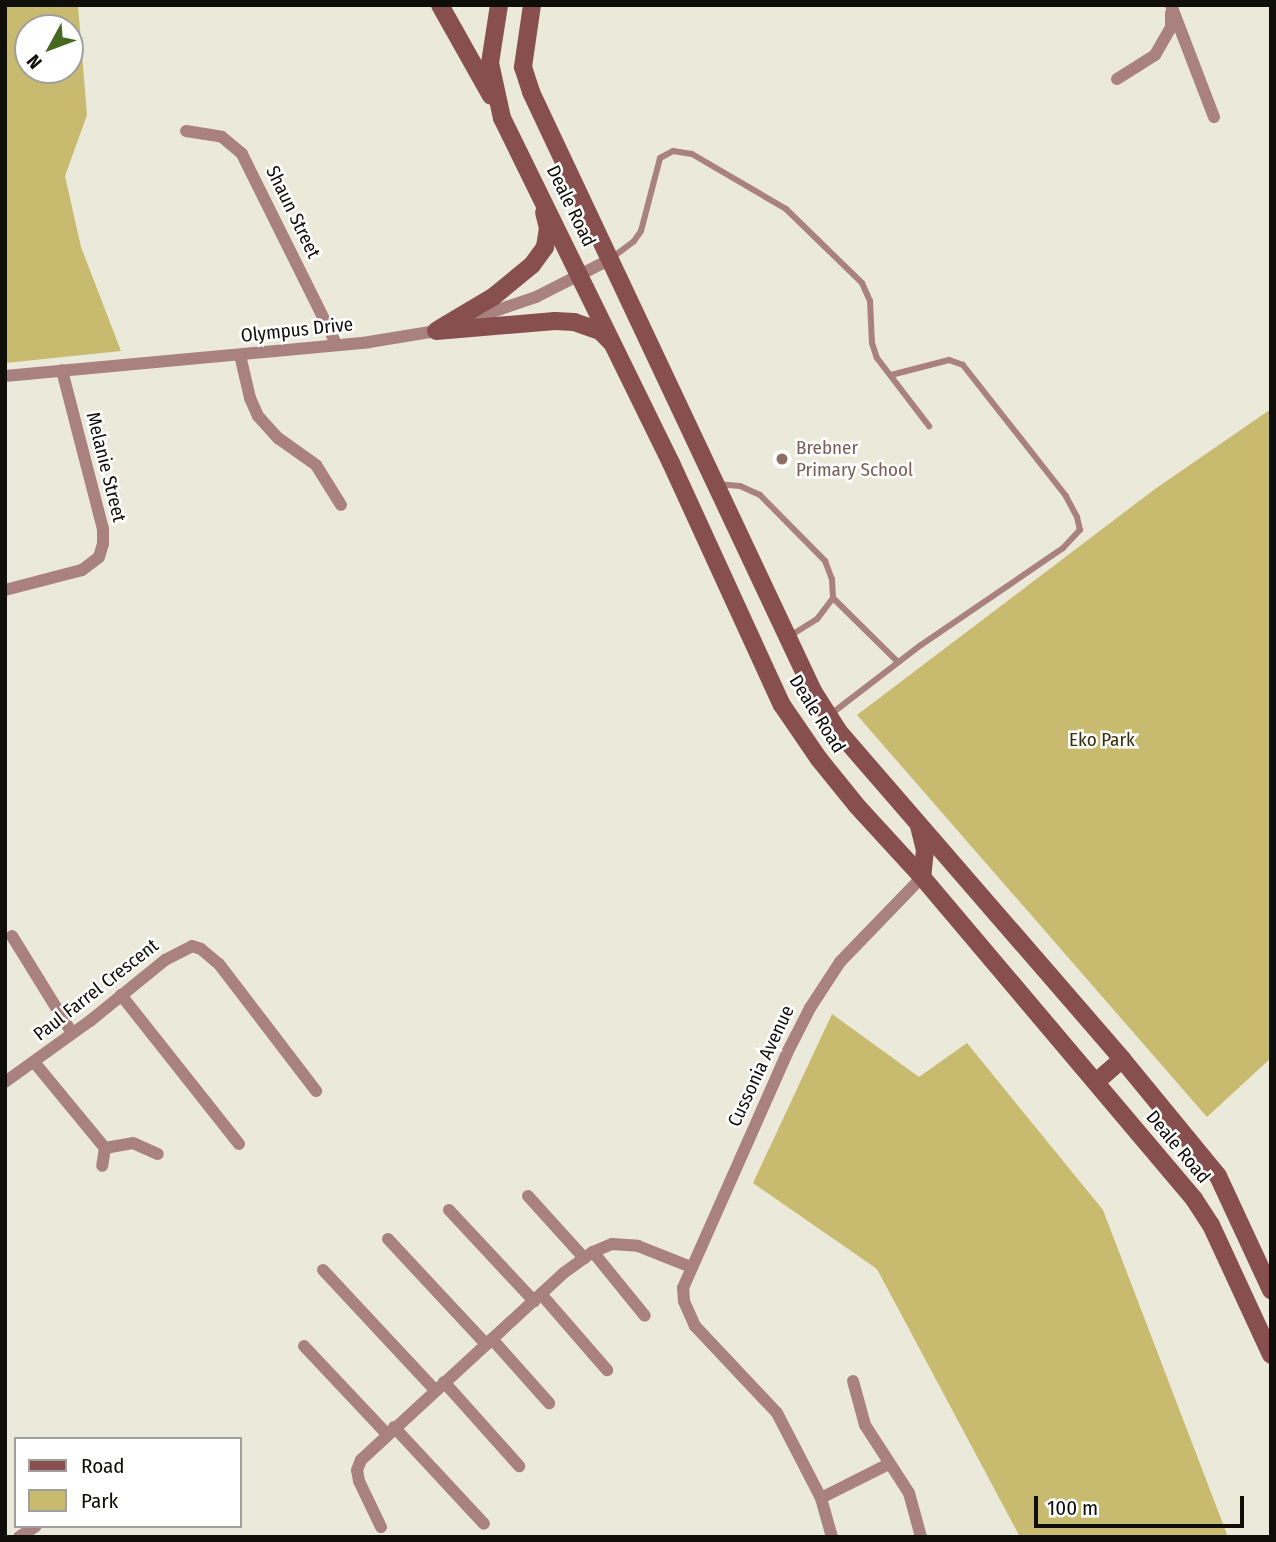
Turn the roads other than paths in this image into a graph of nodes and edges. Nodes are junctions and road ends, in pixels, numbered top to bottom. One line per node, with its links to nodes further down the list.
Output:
1 (440, 5): 7 (street)
2 (499, 5): 7 (street, Deale Road)
3 (533, 5): 10 (street, Deale Road)
4 (1171, 5): 5 (street); 6 (street)
5 (1117, 79)
6 (1214, 117)
7 (502, 118): 9 (street, Deale Road)
8 (186, 131): 13 (street, Shaun Street)
9 (540, 191): 11 (street, Deale Road); 12 (street)
10 (611, 259): 11 (street, Olympus Drive); 16 (lane); 20 (street, Deale Road)
11 (581, 275): 12 (street, Olympus Drive); 18 (street, Deale Road)
12 (436, 331): 13 (street, Olympus Drive); 18 (street)
13 (337, 345): 14 (street, Olympus Drive)
14 (240, 355): 15 (street, Olympus Drive); 21 (street)
15 (62, 370): 17 (street, Olympus Drive); 24 (street, Melanie Street)
16 (891, 374): 19 (lane); 27 (lane)
17 (5, 376)
18 (635, 388): 23 (street, Deale Road)
19 (929, 426)
20 (715, 484): 22 (street, Deale Road); 25 (lane)
21 (341, 505)
22 (747, 552): 23 (street); 26 (street, Deale Road)
23 (719, 569): 31 (street, Deale Road)
24 (5, 590)
25 (833, 598): 26 (lane); 27 (lane)
26 (787, 638): 28 (street, Deale Road)
27 (898, 662): 28 (lane)
28 (828, 717): 29 (street, Deale Road)
29 (917, 822): 30 (street, Deale Road); 31 (street)
30 (964, 875): 31 (street); 35 (street, Deale Road)
31 (922, 877): 38 (street, Deale Road); 48 (street, Cussonia Avenue)
32 (12, 936): 34 (street)
33 (121, 995): 34 (street, Paul Farrel Crescent); 39 (street, Paul Farrel Crescent); 40 (street)
34 (72, 1033): 36 (street, Paul Farrel Crescent)
35 (1122, 1059): 38 (street); 50 (street, Deale Road)
36 (34, 1062): 37 (street, Paul Farrel Crescent); 41 (street)
37 (5, 1082)
38 (1096, 1082): 55 (street, Deale Road)
39 (316, 1091)
40 (239, 1144)
41 (105, 1148): 42 (street); 43 (street)
42 (158, 1154)
43 (102, 1166)
44 (528, 1196): 47 (street)
45 (449, 1210): 51 (street)
46 (388, 1238): 53 (street)
47 (588, 1255): 48 (street); 51 (street); 52 (street)
48 (691, 1267): 63 (street, Cussonia Avenue)
49 (323, 1270): 58 (street)
50 (1271, 1290)
51 (537, 1297): 53 (street); 56 (street)
52 (645, 1316)
53 (489, 1341): 58 (street); 59 (street)
54 (304, 1346): 60 (street)
55 (1271, 1355)
56 (607, 1370)
57 (853, 1381): 61 (street)
58 (439, 1386): 60 (street); 62 (street)
59 (549, 1403)
60 (391, 1431): 64 (street); 65 (street)
61 (889, 1464): 63 (street); 67 (street)
62 (519, 1466)
63 (821, 1498): 66 (street)
64 (484, 1524)
65 (381, 1527)
66 (832, 1537)
67 (921, 1537)

